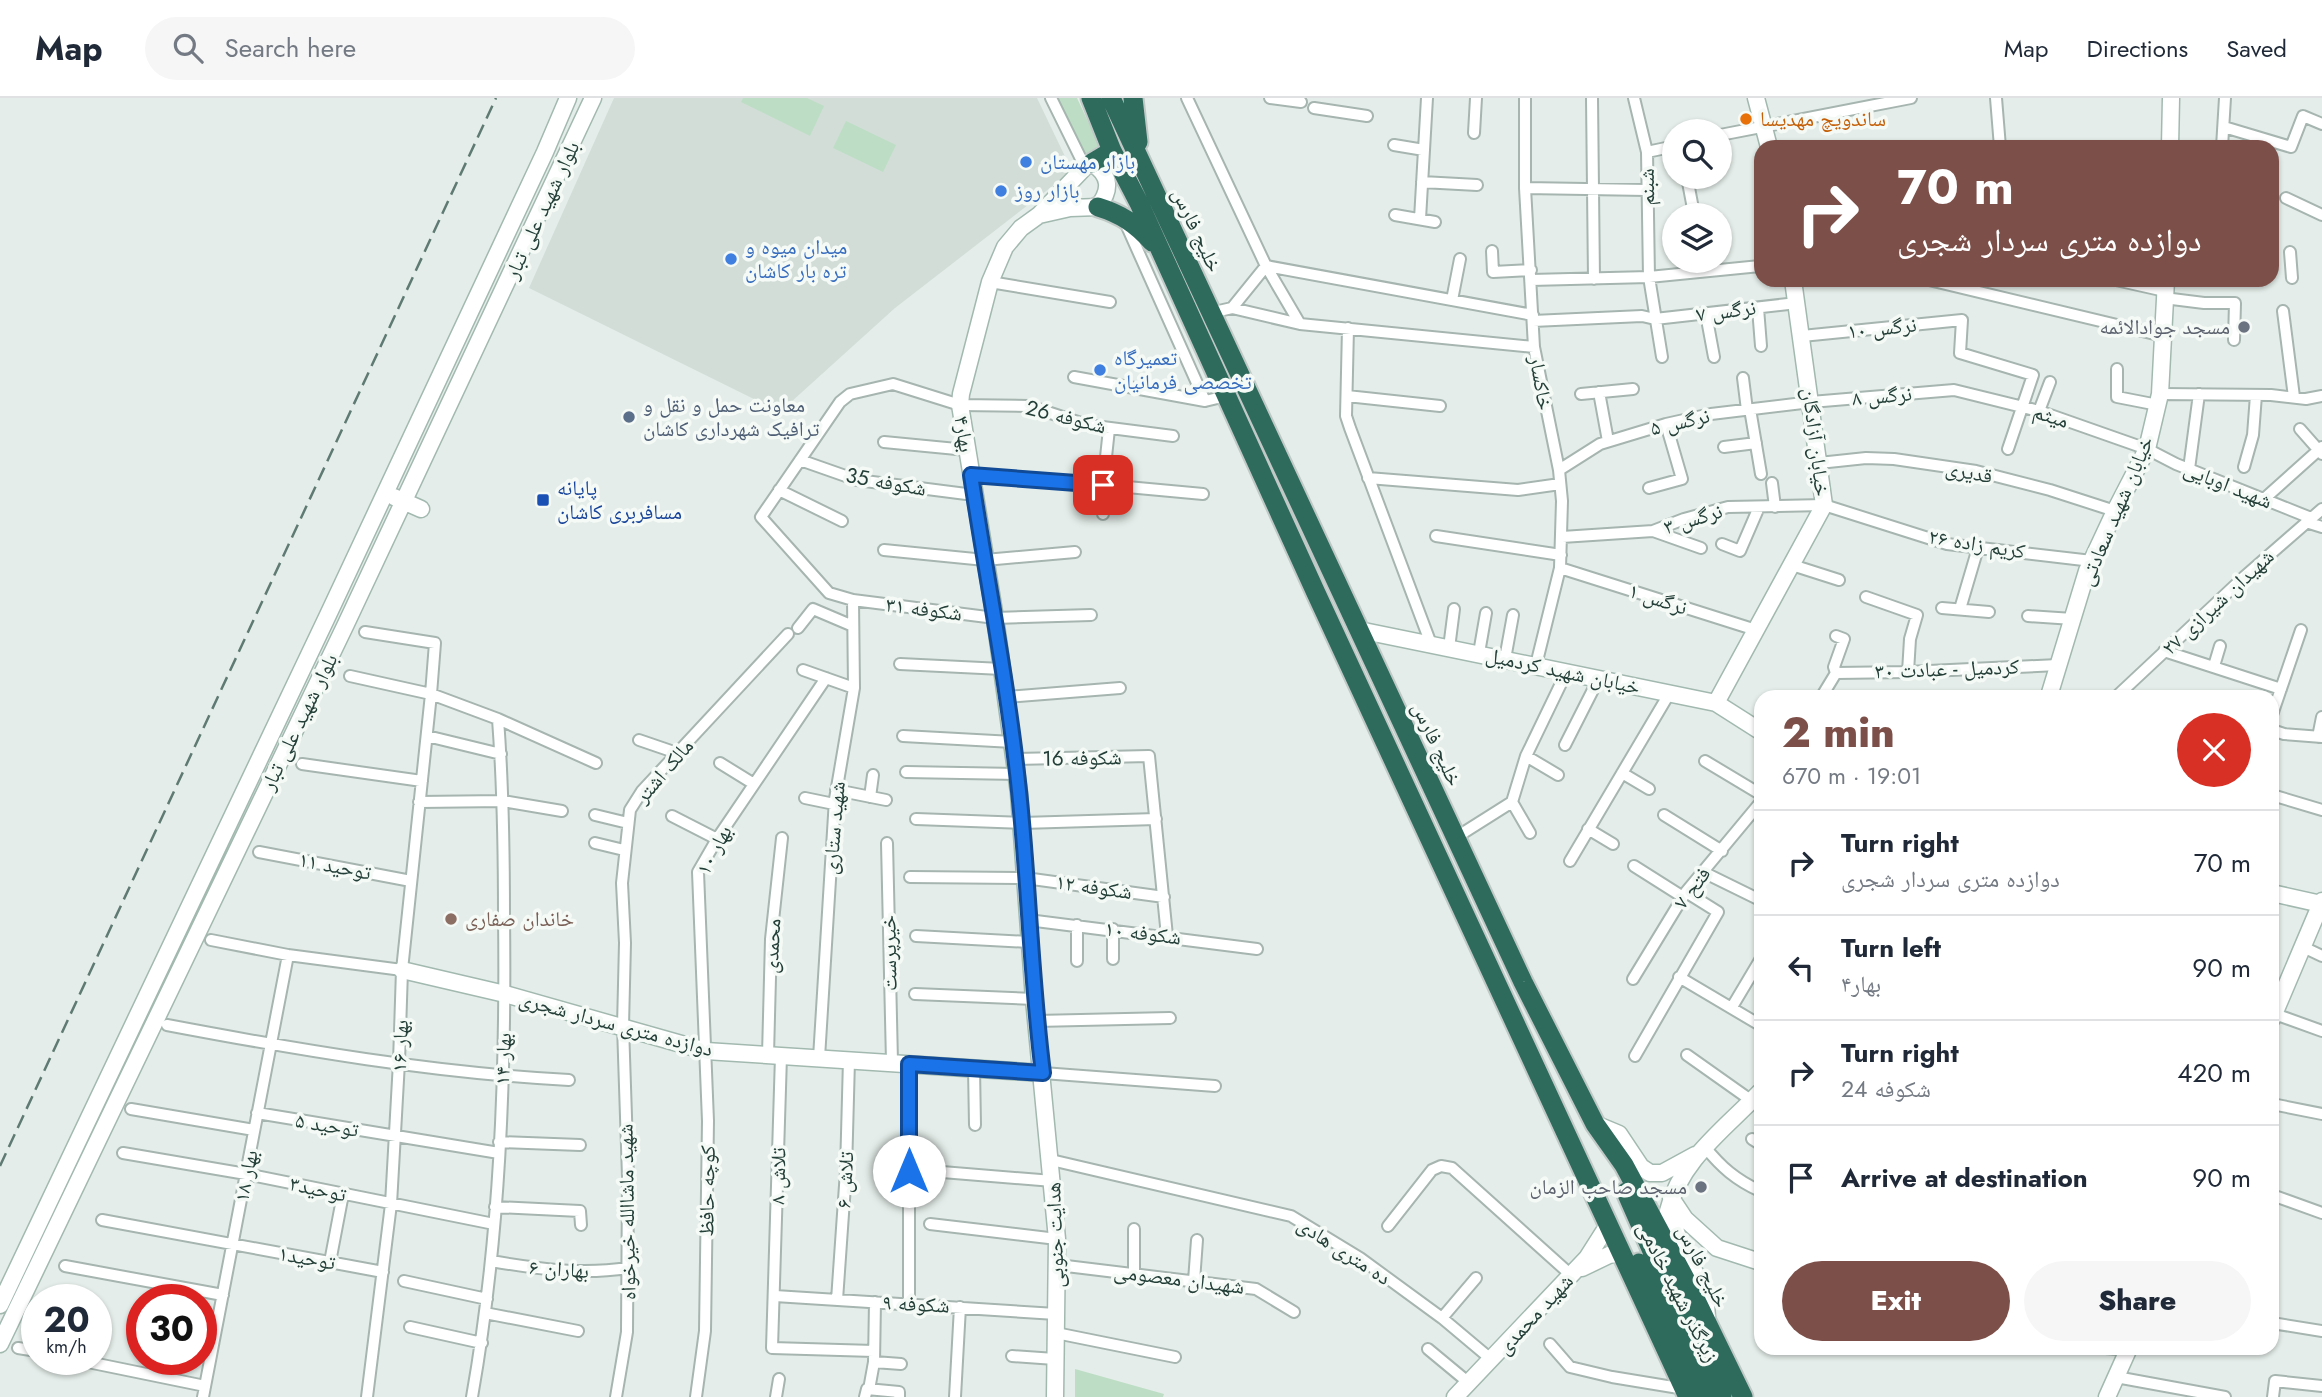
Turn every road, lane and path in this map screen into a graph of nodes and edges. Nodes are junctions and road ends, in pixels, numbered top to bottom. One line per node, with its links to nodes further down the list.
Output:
1 (568, 98): 138 (street, بلوار شهید علی تبار)
2 (593, 98): 142 (street, بلوار شهید علی تبار)
3 (1051, 98): 41 (street)
4 (1084, 98): 39 (highway)
5 (1091, 98): 39 (highway, خلیج فارس)
6 (1111, 98): 47 (highway, خلیج فارس)
7 (1133, 98): 47 (highway)
8 (1187, 98): 60 (street)
9 (1270, 98): 21 (street)
10 (1341, 98): 23 (street)
11 (1427, 98): 38 (street)
12 (1476, 98): 29 (street)
13 (1525, 98): 44 (street, خاکسار)
14 (1592, 98): 45 (street)
15 (1634, 98): 40 (street, شبنم)
16 (1756, 98): 26 (street)
17 (1911, 98): 26 (street)
18 (1996, 98): 31 (street)
19 (2171, 98): 32 (street)
20 (2225, 98): 27 (street)
21 (1301, 102)
22 (1314, 108): 23 (street)
23 (1340, 112): 24 (street)
24 (1367, 116)
25 (2322, 124): 35 (street)
26 (1765, 125): 28 (street); 30 (street)
27 (2224, 127): 33 (street); 34 (street)
28 (1732, 132)
29 (1474, 133)
30 (1768, 140)
31 (1999, 140)
32 (2170, 140)
33 (2223, 140)
34 (2268, 140)
35 (2279, 143)
36 (1394, 145): 38 (street)
37 (1662, 149): 40 (street)
38 (1424, 150): 42 (street)
39 (1112, 151): 41 (highway); 59 (highway, خلیج فارس)
40 (1647, 152): 46 (street, شبنم)
41 (1088, 165): 49 (street); 50 (street, بهار۴)
42 (1422, 181): 43 (street); 54 (street)
43 (1477, 185)
44 (1525, 188): 45 (street); 62 (street, خاکسار)
45 (1593, 190): 46 (street); 65 (street)
46 (1647, 190): 63 (street, شبنم)
47 (1156, 196): 78 (highway, خلیج فارس)
48 (2286, 198): 52 (street)
49 (1098, 207): 50 (street); 53 (highway)
50 (1039, 215): 66 (street, بهار۴)
51 (1395, 215): 54 (street)
52 (2322, 215)
53 (1123, 217): 59 (highway); 106 (street)
54 (1420, 219): 55 (street)
55 (1434, 222)
56 (1492, 251): 62 (street)
57 (2290, 251): 64 (street)
58 (1460, 259): 72 (street)
59 (1166, 261): 101 (highway, خلیج فارس)
60 (1266, 266): 72 (street, نرگس ۷); 75 (street); 82 (street)
61 (1754, 266): 63 (street)
62 (1531, 275): 65 (street); 80 (street, خاکسار)
63 (1649, 277): 65 (street); 81 (street, شبنم)
64 (2292, 278)
65 (1594, 279)
66 (990, 282): 73 (street); 108 (street, بهار۴)
67 (1794, 287): 74 (street, خیابان آزادگان)
68 (1961, 287): 71 (street)
69 (1988, 287): 71 (street)
70 (2165, 290): 85 (street, خیابان شهید سعادتی); 86 (street)
71 (1988, 293): 85 (street)
72 (1452, 300): 80 (street, نرگس ۷)
73 (1110, 302)
74 (1797, 303): 76 (street, نرگس ۷); 84 (street, خیابان آزادگان)
75 (1232, 308): 78 (street); 82 (street)
76 (1758, 308): 79 (street, نرگس ۷); 87 (street)
77 (2283, 311): 104 (street)
78 (1210, 313): 181 (highway, خلیج فارس)
79 (1706, 314): 81 (street, نرگس ۷); 90 (street)
80 (1533, 318): 81 (street, نرگس ۷); 88 (street, خاکسار)
81 (1655, 319): 89 (street, شبنم)
82 (1300, 324): 83 (street)
83 (1348, 328): 88 (street); 102 (street)
84 (1802, 335): 107 (street, خیابان آزادگان); 110 (street, نرگس ۱۰)
85 (2163, 336): 105 (street, خیابان شهید سعادتی)
86 (2234, 340)
87 (1761, 346)
88 (1535, 347): 129 (street, خاکسار)
89 (1662, 357)
90 (1714, 357)
91 (2117, 369): 105 (street)
92 (1074, 377): 106 (street)
93 (1743, 378): 111 (street)
94 (2050, 382): 112 (street)
95 (1633, 389): 97 (street)
96 (1954, 390): 107 (street, نرگس ۸); 110 (street, میثم)
97 (1599, 392): 98 (street); 117 (street)
98 (1581, 394)
99 (2199, 394): 100 (street); 105 (street); 128 (street)
100 (2256, 395): 104 (street); 127 (street)
101 (1226, 396): 106 (street); 336 (highway, خلیج فارس)
102 (1347, 396): 109 (street); 132 (street)
103 (2322, 396): 104 (street)
104 (2294, 397)
105 (2159, 399): 122 (street, خیابان شهید سعادتی)
106 (1205, 401)
107 (1811, 402): 111 (street, نرگس ۵); 126 (street, خیابان آزادگان)
108 (960, 405): 114 (street, شکوفه 26); 123 (street, بهار۴); 125 (street, شکوفه 26)
109 (1440, 406)
110 (2020, 407): 112 (street, میثم); 121 (street)
111 (1749, 410): 113 (street, نرگس ۵); 119 (street)
112 (2039, 411): 122 (street, میثم)
113 (1666, 424): 117 (street, نرگس ۵); 136 (street)
114 (1109, 429): 116 (street, شکوفه 26); 135 (street)
115 (2300, 429): 124 (street)
116 (1172, 436)
117 (1608, 441): 129 (street, نرگس ۵)
118 (884, 442): 123 (street)
119 (1756, 443): 120 (street); 130 (street)
120 (1724, 447)
121 (2008, 449)
122 (2147, 449): 128 (street, شهید اوبایی); 148 (street, خیابان شهید سعادتی)
123 (967, 450): 131 (street, بهار۴)
124 (2321, 451): 141 (street)
125 (800, 460): 137 (street, شکوفه 26); 140 (street, شکوفه 35)
126 (1819, 463): 143 (street, خیابان آزادگان); 148 (street, قدیری)
127 (2244, 467)
128 (2189, 469): 141 (street, شهید اوبایی)
129 (1559, 470): 134 (street, خاکسار)
130 (1760, 474)
131 (971, 475): 135 (street); 140 (street, بهار۴)
132 (1368, 478): 134 (street); 186 (street)
133 (1772, 483): 145 (street)
134 (1560, 484): 156 (street, خاکسار)
135 (1103, 485): 139 (street); 149 (street)
136 (1649, 488)
137 (779, 490): 150 (street, شکوفه 26); 152 (street)
138 (386, 493): 142 (street); 383 (street, بلوار شهید علی تبار)
139 (1203, 494)
140 (974, 495): 163 (street, بهار۴)
141 (2264, 499): 151 (street, شهید اوبایی)
142 (404, 502): 146 (street); 396 (street, بلوار شهید علی تبار)
143 (1824, 505): 145 (street, نرگس ۳); 159 (street, کریم زاده ۲۶); 165 (street, خیابان آزادگان)
144 (1759, 507): 145 (street, نرگس ۳); 154 (street, نرگس ۳); 157 (street)
145 (1775, 507)
146 (421, 509)
147 (2322, 509): 151 (street, شهیدان شیرازی ۲۷)
148 (2115, 511): 164 (street, خیابان شهید سعادتی)
149 (1103, 514)
150 (761, 517): 169 (street, شکوفه ۳۱)
151 (2309, 520): 153 (street, شهید اوبایی); 189 (street, شهیدان شیرازی ۲۷)
152 (842, 521)
153 (2322, 527)
154 (1653, 531): 156 (street, نرگس ۳); 158 (street)
155 (1436, 536): 162 (street)
156 (1562, 537): 162 (street, خاکسار)
157 (1722, 544)
158 (1701, 548)
159 (1978, 548): 164 (street, کریم زاده ۲۶); 172 (street)
160 (884, 550): 163 (street)
161 (1075, 552): 163 (street)
162 (1561, 555): 166 (street, خاکسار)
163 (985, 560): 178 (street, بهار۴)
164 (2092, 561): 179 (street, خیابان شهید سعادتی)
165 (1792, 565): 167 (street); 182 (street, خیابان آزادگان)
166 (1560, 568): 182 (street, نرگس ۱); 193 (street, خاکسار)
167 (1839, 580)
168 (1866, 597): 199 (street)
169 (853, 600): 178 (street, شکوفه ۳۱); 180 (street, شهید ستاری)
170 (1942, 608): 172 (street)
171 (1454, 609): 188 (street)
172 (1960, 609): 173 (street)
173 (1989, 612)
174 (1486, 613): 190 (street)
175 (1091, 615): 178 (street, شکوفه ۳۱)
176 (1513, 615): 191 (street)
177 (2028, 616): 179 (street)
178 (995, 618): 196 (street, بهار۴)
179 (2073, 619): 194 (street, خیابان شهید سعادتی)
180 (853, 626): 204 (street, شهید ستاری); 225 (street, مالک اشتر)
181 (1359, 630): 186 (street, خیابان شهید کردمیل); 263 (highway, خلیج فارس)
182 (1756, 630): 214 (street, خیابان آزادگان)
183 (2301, 630): 206 (street)
184 (365, 632): 210 (street, بهار ۱۶)
185 (1840, 638): 200 (street)
186 (1431, 644): 188 (street, خیابان شهید کردمیل)
187 (2220, 646): 195 (street)
188 (1449, 648): 190 (street, خیابان شهید کردمیل)
189 (2164, 651): 195 (street); 209 (street, شهیدان شیرازی ۲۷)
190 (1479, 653): 191 (street, خیابان شهید کردمیل)
191 (1505, 659): 193 (street, خیابان شهید کردمیل)
192 (900, 664): 196 (street)
193 (1536, 665): 198 (street, خیابان شهید کردمیل)
194 (2058, 665): 199 (street, کردمیل - عبادت ۳۰); 208 (street, خیابان شهید سعادتی)
195 (2214, 666): 206 (street)
196 (1002, 669): 213 (street, بهار۴)
197 (803, 670): 202 (street)
198 (1567, 671): 203 (street, خیابان شهید کردمیل); 227 (street)
199 (1908, 672): 200 (street, کردمیل - عبادت ۳۰)
200 (1836, 673): 207 (street)
201 (350, 676): 210 (street)
202 (826, 678): 204 (street); 238 (street, بهار ۱۰)
203 (1598, 678): 211 (street, خیابان شهید کردمیل); 224 (street)
204 (854, 688): 240 (street, شهید ستاری)
205 (1119, 688): 213 (street)
206 (2281, 689): 212 (street)
207 (1826, 690)
208 (2051, 690)
209 (2123, 690)
210 (431, 694): 216 (street); 219 (street, بهار ۱۶)
211 (1669, 694): 214 (street, خیابان شهید کردمیل); 234 (street)
212 (2279, 695)
213 (1007, 697): 223 (street, بهار۴)
214 (1716, 703): 217 (street, خیابان شهید کردمیل)
215 (2322, 717): 221 (street)
216 (498, 719): 226 (street, بهار ۱۴); 229 (street)
217 (1754, 727)
218 (2279, 732): 221 (street)
219 (427, 736): 226 (street); 237 (street, بهار ۱۶)
220 (902, 736): 223 (street)
221 (2320, 737)
222 (639, 740): 225 (street)
223 (1013, 742): 232 (street, بهار۴)
224 (1565, 744)
225 (677, 753): 258 (street, مالک اشتر)
226 (501, 754): 246 (street, بهار ۱۴)
227 (1526, 756): 236 (street); 248 (street)
228 (1704, 761): 241 (street)
229 (596, 763)
230 (720, 763): 238 (street)
231 (302, 764): 237 (street)
232 (1016, 767): 233 (street, شکوفه 16); 256 (street, شکوفه 16); 259 (street, بهار۴)
233 (906, 772)
234 (1622, 774): 239 (street); 260 (street)
235 (873, 775): 242 (street)
236 (1558, 775)
237 (422, 781): 247 (street, بهار ۱۶)
238 (754, 784): 264 (street, بهار ۱۰)
239 (1649, 789)
240 (836, 790): 242 (street); 249 (street, شهید ستاری)
241 (1754, 790)
242 (870, 797): 245 (street)
243 (2279, 797): 250 (street)
244 (805, 798): 249 (street)
245 (886, 800)
246 (503, 801): 247 (street); 251 (street); 299 (street, بهار ۱۴)
247 (419, 802): 276 (street, بهار ۱۶)
248 (1512, 802): 261 (street); 263 (street)
249 (834, 804): 316 (street, شهید ستاری)
250 (2322, 810)
251 (562, 811)
252 (1754, 814): 269 (street, فتح ۷)
253 (595, 815): 258 (street)
254 (1664, 815): 269 (street)
255 (672, 816): 264 (street)
256 (1156, 818): 259 (street); 279 (street)
257 (915, 820): 259 (street)
258 (628, 823): 268 (street, مالک اشتر)
259 (1022, 823): 275 (street, بهار۴)
260 (1588, 829): 267 (street); 271 (street)
261 (1530, 833)
262 (782, 838): 313 (street, محمدی)
263 (1455, 838): 332 (highway, خلیج فارس)
264 (717, 839): 312 (street, بهار ۱۰)
265 (595, 843): 268 (street)
266 (887, 843): 319 (street, خیرپرست)
267 (1613, 844)
268 (624, 850): 309 (street, مالک اشتر)
269 (1722, 851): 273 (street, فتح ۷)
270 (259, 852): 276 (street, توحید ۱۱)
271 (1570, 861)
272 (1634, 866): 278 (street)
273 (1703, 872): 278 (street, فتح ۷); 280 (street)
274 (910, 877): 275 (street, شکوفه ۱۲)
275 (1025, 878): 279 (street, شکوفه ۱۲); 282 (street, بهار۴)
276 (411, 881): 295 (street, بهار ۱۶)
277 (2279, 894): 281 (street)
278 (1685, 895): 297 (street); 298 (street, فتح ۷)
279 (1164, 897): 286 (street)
280 (1754, 897)
281 (2321, 903): 289 (street)
282 (1028, 920): 283 (street, شکوفه ۱۰); 288 (street, بهار۴)
283 (1077, 925): 284 (street, شکوفه ۱۰); 294 (street)
284 (1113, 929): 286 (street, شکوفه ۱۰); 293 (street)
285 (916, 936): 288 (street)
286 (1167, 936): 290 (street, شکوفه ۱۰)
287 (211, 940): 291 (street)
288 (1030, 942): 301 (street, بهار۴)
289 (2303, 947): 292 (street); 302 (street)
290 (1257, 949)
291 (288, 955): 295 (street); 311 (street, بهار ۱۸)
292 (2322, 956)
293 (1113, 959)
294 (1077, 961)
295 (402, 970): 299 (street, دوازده متری سردار شجری); 318 (street, بهار ۱۶)
296 (1754, 971): 303 (street)
297 (1679, 977): 303 (street); 315 (street)
298 (1633, 979)
299 (505, 994): 309 (street, دوازده متری سردار شجری); 323 (street, بهار ۱۴)
300 (915, 994): 301 (street)
301 (1034, 999): 306 (street, بهار۴)
302 (2279, 1000)
303 (1731, 1007): 307 (street)
304 (2279, 1017): 310 (street)
305 (1170, 1018): 306 (street)
306 (1036, 1021): 322 (street, بهار۴)
307 (1754, 1021)
308 (167, 1025): 311 (street)
309 (623, 1026): 312 (street, دوازده متری سردار شجری); 369 (street, شهید ماشاالله خیرخواه)
310 (2322, 1031)
311 (271, 1045): 318 (street); 330 (street, بهار ۱۸)
312 (706, 1051): 313 (street, دوازده متری سردار شجری); 419 (street, کوچه حافظ)
313 (775, 1055): 316 (street, دوازده متری سردار شجری); 378 (street, تلاش ۸)
314 (1687, 1055): 326 (street)
315 (1635, 1056)
316 (818, 1058): 317 (street, دوازده متری سردار شجری)
317 (849, 1060): 319 (street, دوازده متری سردار شجری); 380 (street, تلاش ۶)
318 (399, 1062): 323 (street); 335 (street, بهار ۱۶)
319 (892, 1062): 320 (street, دوازده متری سردار شجری)
320 (909, 1064): 321 (street, دوازده متری سردار شجری); 382 (street)
321 (974, 1068): 322 (street, دوازده متری سردار شجری); 333 (street)
322 (1043, 1073): 325 (street); 341 (street, هدایت جنوبی)
323 (503, 1076): 324 (street); 338 (street, بهار ۱۴)
324 (569, 1080)
325 (1215, 1086)
326 (1754, 1095)
327 (1754, 1098): 339 (street)
328 (2279, 1105): 331 (street)
329 (131, 1109): 334 (street)
330 (257, 1113): 334 (street, بهار ۱۸); 335 (street, توحید ۵)
331 (2322, 1114)
332 (1595, 1124): 339 (street); 389 (highway, خلیج فارس); 426 (highway, زیرگذر شهید خادمی)
333 (975, 1125)
334 (254, 1130): 343 (street, بهار ۱۸)
335 (396, 1136): 338 (street, توحید ۵); 349 (street, بهار ۱۶)
336 (1566, 1137): 357 (highway, خلیج فارس); 425 (highway, زیرگذر شهید خادمی)
337 (580, 1145): 338 (street, توحید ۵)
338 (499, 1147): 350 (street, بهار ۱۴)
339 (1702, 1149): 345 (street); 347 (street)
340 (123, 1153): 343 (street, توحید۳)
341 (1051, 1160): 344 (street, هدایت جنوبی); 388 (street, ده متری هادی)
342 (930, 1171): 344 (street)
343 (246, 1174): 346 (street, توحید۳); 361 (street, بهار ۱۸)
344 (1053, 1181): 359 (street, هدایت جنوبی)
345 (1754, 1188)
346 (343, 1194): 349 (street, توحید۳); 366 (street)
347 (1671, 1198): 362 (street); 370 (street)
348 (2279, 1198): 351 (street)
349 (391, 1204): 353 (street, توحید۳); 371 (street, بهار ۱۶)
350 (495, 1207): 353 (street, بهار ۱۴); 355 (street)
351 (2322, 1213)
352 (102, 1220): 361 (street, توحید۱)
353 (494, 1224): 365 (street, بهار ۱۴)
354 (930, 1224): 359 (street)
355 (580, 1225)
356 (1388, 1226): 373 (street)
357 (1608, 1226): 363 (highway, خلیج فارس); 373 (street, شهید محمدی)
358 (1134, 1229): 372 (street)
359 (1057, 1239): 367 (street, هدایت جنوبی)
360 (1196, 1240): 376 (street)
361 (232, 1245): 366 (street, توحید۱); 377 (street, بهار ۱۸)
362 (1717, 1248): 364 (street); 370 (street)
363 (1620, 1253): 373 (street); 415 (highway, خلیج فارس)
364 (1754, 1260)
365 (491, 1261): 369 (street, بهاران ۶); 379 (street, بهار ۱۴)
366 (330, 1262): 371 (street, توحید۱)
367 (1058, 1265): 372 (street, شهیدان معصومی); 387 (street, هدایت جنوبی)
368 (65, 1266): 377 (street)
369 (628, 1268): 418 (street, شهید ماشاالله خیرخواه)
370 (1693, 1268): 389 (street)
371 (383, 1272): 416 (street, بهار ۱۶)
372 (1134, 1274): 376 (street, شهیدان معصومی)
373 (1571, 1275): 406 (street, شهید محمدی)
374 (1476, 1279): 388 (street)
375 (404, 1280): 379 (street)
376 (1194, 1281): 385 (street, شهیدان معصومی)
377 (223, 1295): 414 (street, بهار ۱۸)
378 (775, 1296): 380 (street, شکوفه ۹); 403 (street, تلاش ۸)
379 (487, 1299): 386 (street, بهار ۱۴)
380 (837, 1300): 381 (street, شکوفه ۹)
381 (874, 1302): 382 (street, شکوفه ۹); 403 (street)
382 (909, 1304): 384 (street, شکوفه ۹)
383 (0, 1305)
384 (960, 1307): 387 (street, شکوفه ۹); 422 (street)
385 (1294, 1312)
386 (485, 1313): 392 (street); 395 (street, بهار ۱۴)
387 (1056, 1314): 394 (street, هدایت جنوبی)
388 (1442, 1318): 406 (street, ده متری هادی)
389 (1708, 1324): 427 (highway, خلیج فارس)
390 (2279, 1324): 393 (street)
391 (410, 1327): 395 (street)
392 (578, 1331)
393 (2322, 1331)
394 (1056, 1333): 404 (street); 405 (street, هدایت جنوبی)
395 (482, 1343): 417 (street, بهار ۱۴)
396 (0, 1344)
397 (1550, 1344): 415 (street)
398 (18, 1348): 399 (street)
399 (21, 1349)
400 (1428, 1349): 411 (street)
401 (2126, 1355): 409 (street)
402 (1012, 1356): 405 (street)
403 (874, 1357): 407 (street); 413 (street)
404 (1175, 1357)
405 (1055, 1359): 423 (street, هدایت جنوبی)
406 (1492, 1360): 411 (street, شهید محمدی)
407 (901, 1364)
408 (112, 1368): 414 (street)
409 (2116, 1377): 428 (street); 429 (street)
410 (779, 1379): 420 (street)
411 (1469, 1383): 424 (street, شهید محمدی)
412 (2322, 1386): 430 (street)
413 (867, 1390): 421 (street)
414 (204, 1391)
415 (1687, 1393)
416 (367, 1397)
417 (472, 1397)
418 (616, 1397)
419 (696, 1397)
420 (776, 1397)
421 (898, 1397)
422 (954, 1397)
423 (1055, 1397)
424 (1455, 1397)
425 (1706, 1397)
426 (1722, 1397)
427 (1743, 1397)
428 (2107, 1397)
429 (2225, 1397)
430 (2273, 1397)

